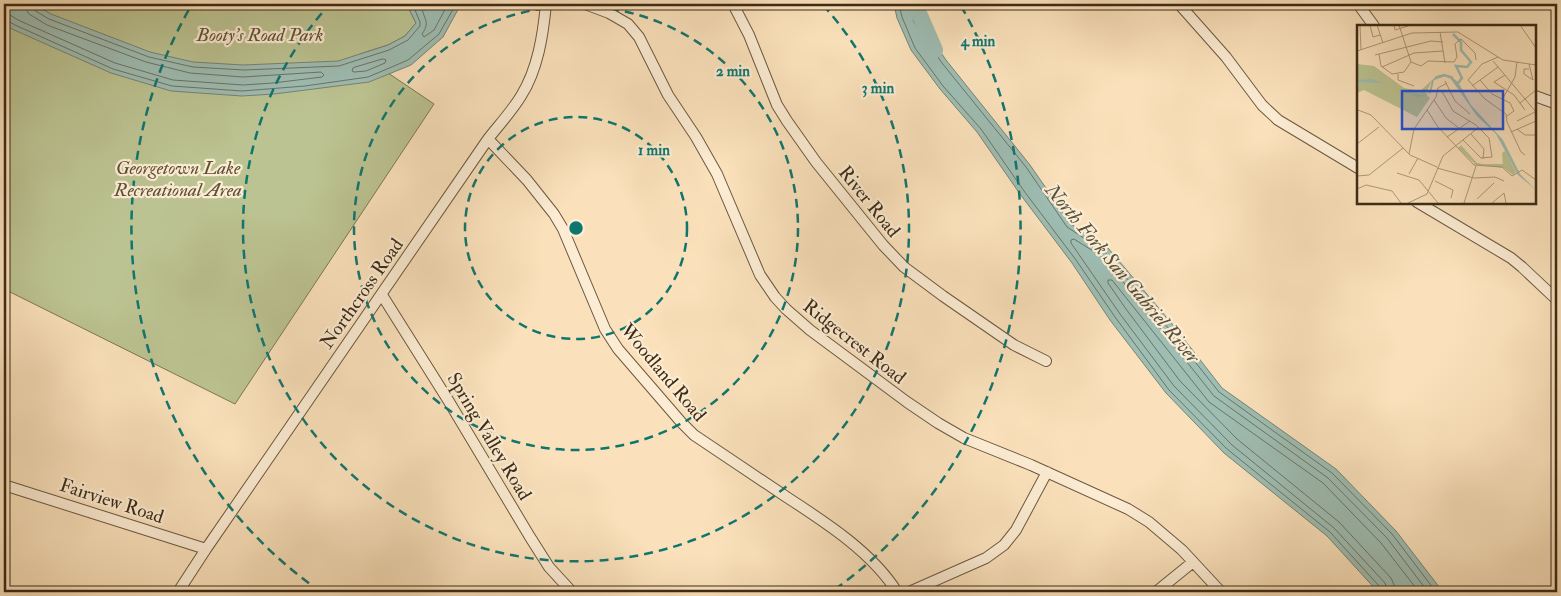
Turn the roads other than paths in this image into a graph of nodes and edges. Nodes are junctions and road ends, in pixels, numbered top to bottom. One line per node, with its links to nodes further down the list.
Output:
1 (546, 4): 9 (street, Northcross Road)
2 (584, 4): 15 (street, Ridgecrest Road)
3 (733, 4): 14 (street, River Road)
4 (1178, 4): 10 (street)
5 (1358, 4): 6 (street)
6 (1373, 25)
7 (1536, 96): 8 (street)
8 (1557, 104)
9 (488, 139): 12 (street, Northcross Road); 21 (street, Woodland Road)
10 (1357, 167)
11 (1420, 204): 13 (street)
12 (382, 295): 17 (street, Northcross Road); 20 (street, Spring Valley Road)
13 (1557, 300)
14 (1046, 361)
15 (1047, 472): 18 (street, Ridgecrest Road); 22 (street)
16 (7, 486): 17 (street, Fairview Road)
17 (206, 549): 19 (street, Northcross Road)
18 (1193, 562): 23 (street); 24 (street, Ridgecrest Road)
19 (178, 592)
20 (572, 592)
21 (897, 592)
22 (908, 592)
23 (1156, 592)
24 (1221, 592)

